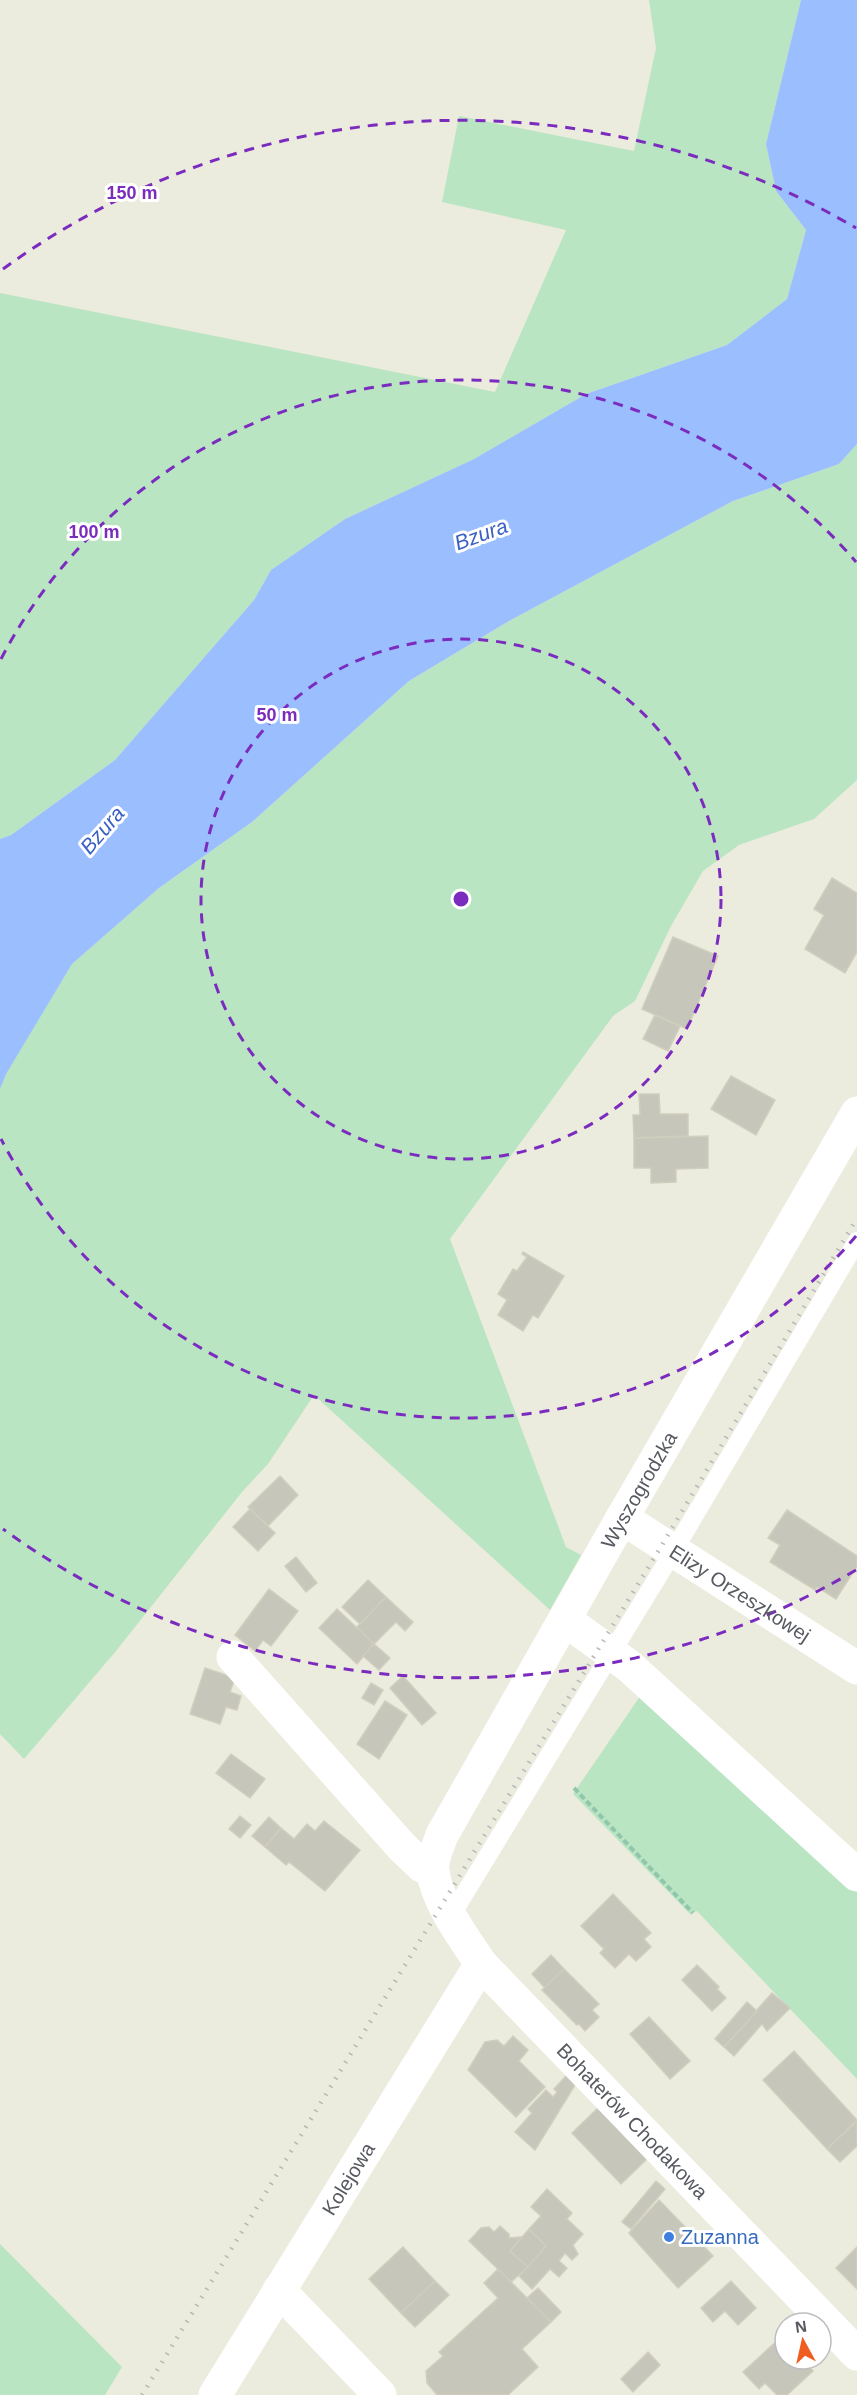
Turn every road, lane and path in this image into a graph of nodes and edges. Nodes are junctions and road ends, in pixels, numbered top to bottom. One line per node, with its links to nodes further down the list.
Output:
1 (857, 1113): 3 (street, Wyszogrodzka)
2 (857, 1241): 4 (lane)
3 (622, 1518): 4 (street, Elizy Orzeszkowej); 5 (street, Wyszogrodzka)
4 (673, 1552): 6 (lane); 8 (street, Elizy Orzeszkowej)
5 (565, 1620): 6 (street); 10 (street, Wyszogrodzka)
6 (611, 1652): 11 (street); 13 (lane)
7 (233, 1657): 10 (street)
8 (857, 1668)
9 (574, 1788): 12 (path)
10 (433, 1872): 13 (street, Bohaterów Chodakowa)
11 (857, 1875)
12 (693, 1913)
13 (451, 1916): 14 (street, Bohaterów Chodakowa)
14 (481, 1964): 15 (street, Kolejowa); 16 (street, Bohaterów Chodakowa)
15 (279, 2290): 17 (street, Kolejowa); 18 (street)
16 (857, 2354)
17 (215, 2395)
18 (380, 2395)

